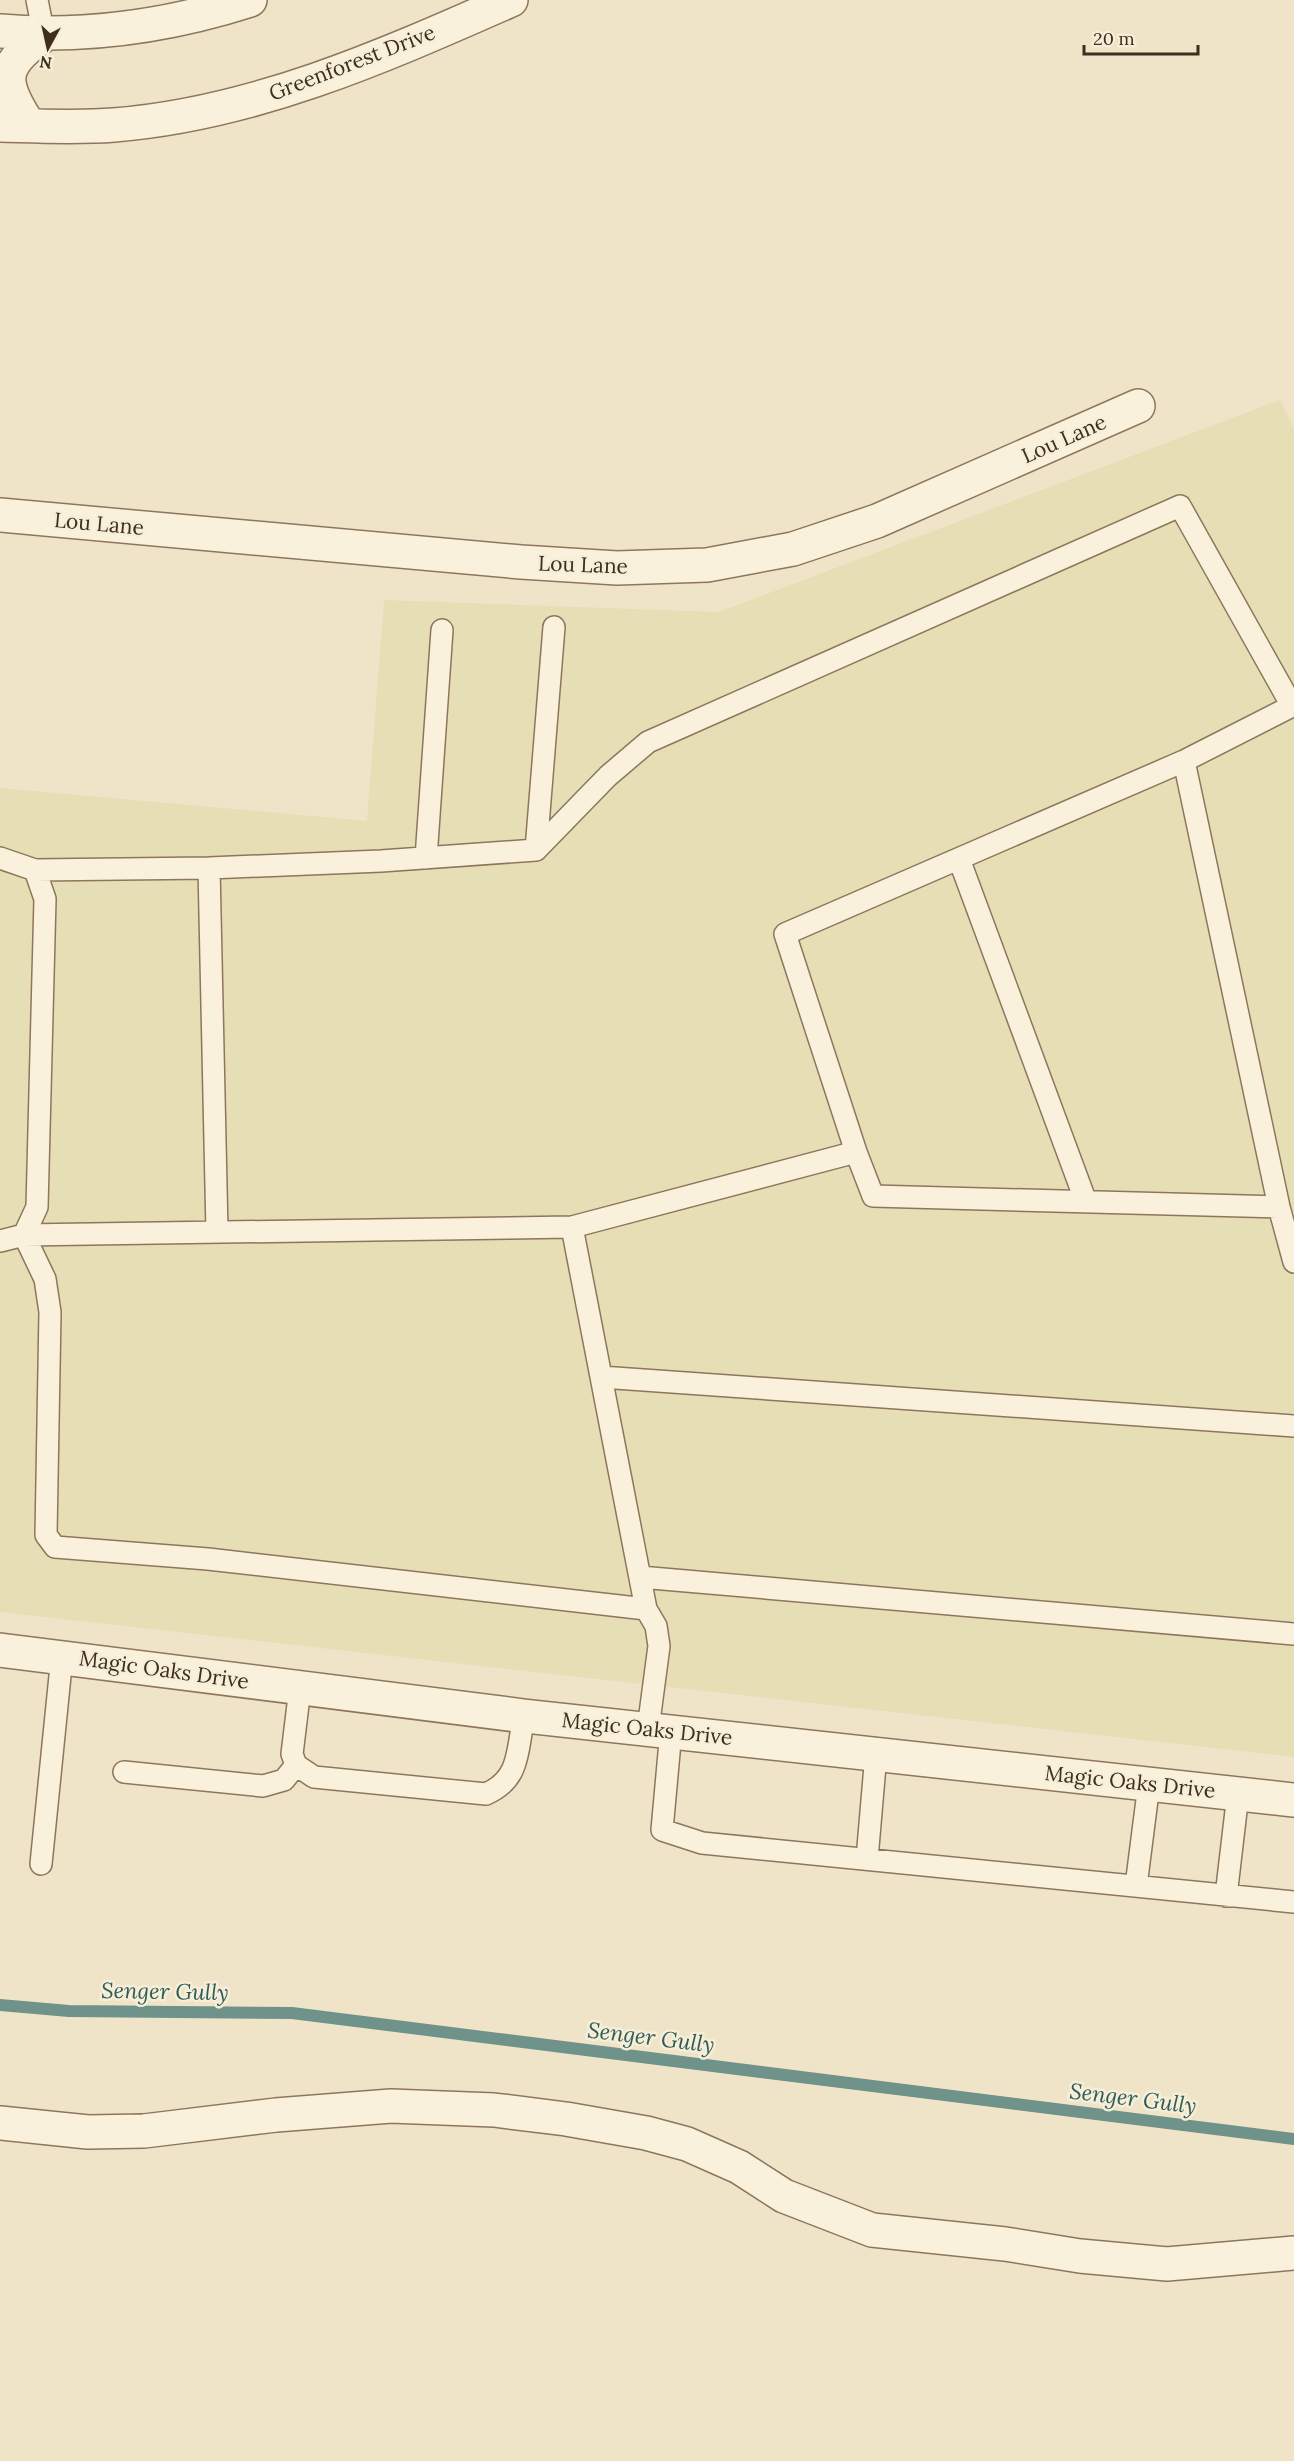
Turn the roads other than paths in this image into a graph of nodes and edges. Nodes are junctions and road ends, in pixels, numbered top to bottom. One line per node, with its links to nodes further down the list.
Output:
1 (37, 0): 6 (lane)
2 (250, 0): 6 (street, Greenforest Drive)
3 (511, 0): 4 (street, Greenforest Drive)
4 (456, 11): 7 (street, Greenforest Drive)
5 (0, 31): 6 (street, Greenforest Drive)
6 (44, 35): 7 (street, Greenforest Drive)
7 (15, 125)
8 (1138, 406): 9 (street, Lou Lane)
9 (0, 515)
10 (554, 627): 13 (lane)
11 (442, 630): 15 (lane)
12 (1184, 761): 13 (lane); 16 (lane); 21 (lane)
13 (536, 850): 15 (lane)
14 (0, 858): 18 (lane)
15 (426, 858): 17 (lane)
16 (959, 859): 19 (lane); 20 (lane)
17 (209, 868): 18 (lane); 23 (lane)
18 (35, 870): 24 (lane)
19 (856, 1152): 20 (lane); 22 (lane)
20 (1086, 1202): 21 (lane)
21 (1280, 1207): 26 (lane)
22 (572, 1227): 23 (lane); 27 (lane)
23 (217, 1232): 24 (lane)
24 (24, 1235): 25 (lane); 30 (lane)
25 (0, 1241)
26 (1294, 1262)
27 (601, 1377): 28 (lane); 29 (lane)
28 (1294, 1426)
29 (639, 1577): 30 (lane); 31 (lane)
30 (645, 1609): 36 (lane)
31 (1294, 1634)
32 (0, 1650): 33 (street, Magic Oaks Drive)
33 (62, 1656): 34 (street, Magic Oaks Drive); 44 (lane)
34 (300, 1688): 35 (street, Magic Oaks Drive); 38 (lane)
35 (524, 1716): 36 (street, Magic Oaks Drive); 38 (lane)
36 (659, 1730): 37 (street, Magic Oaks Drive); 43 (lane)
37 (876, 1754): 40 (street, Magic Oaks Drive); 43 (lane)
38 (296, 1765): 39 (lane)
39 (124, 1772)
40 (1149, 1784): 41 (street, Magic Oaks Drive); 45 (lane)
41 (1238, 1794): 42 (street, Magic Oaks Drive); 46 (lane)
42 (1294, 1800)
43 (867, 1859): 45 (lane)
44 (41, 1864)
45 (1136, 1886): 46 (lane)
46 (1226, 1896): 47 (lane)
47 (1294, 1902)
48 (0, 2124): 49 (street)
49 (1294, 2253)

